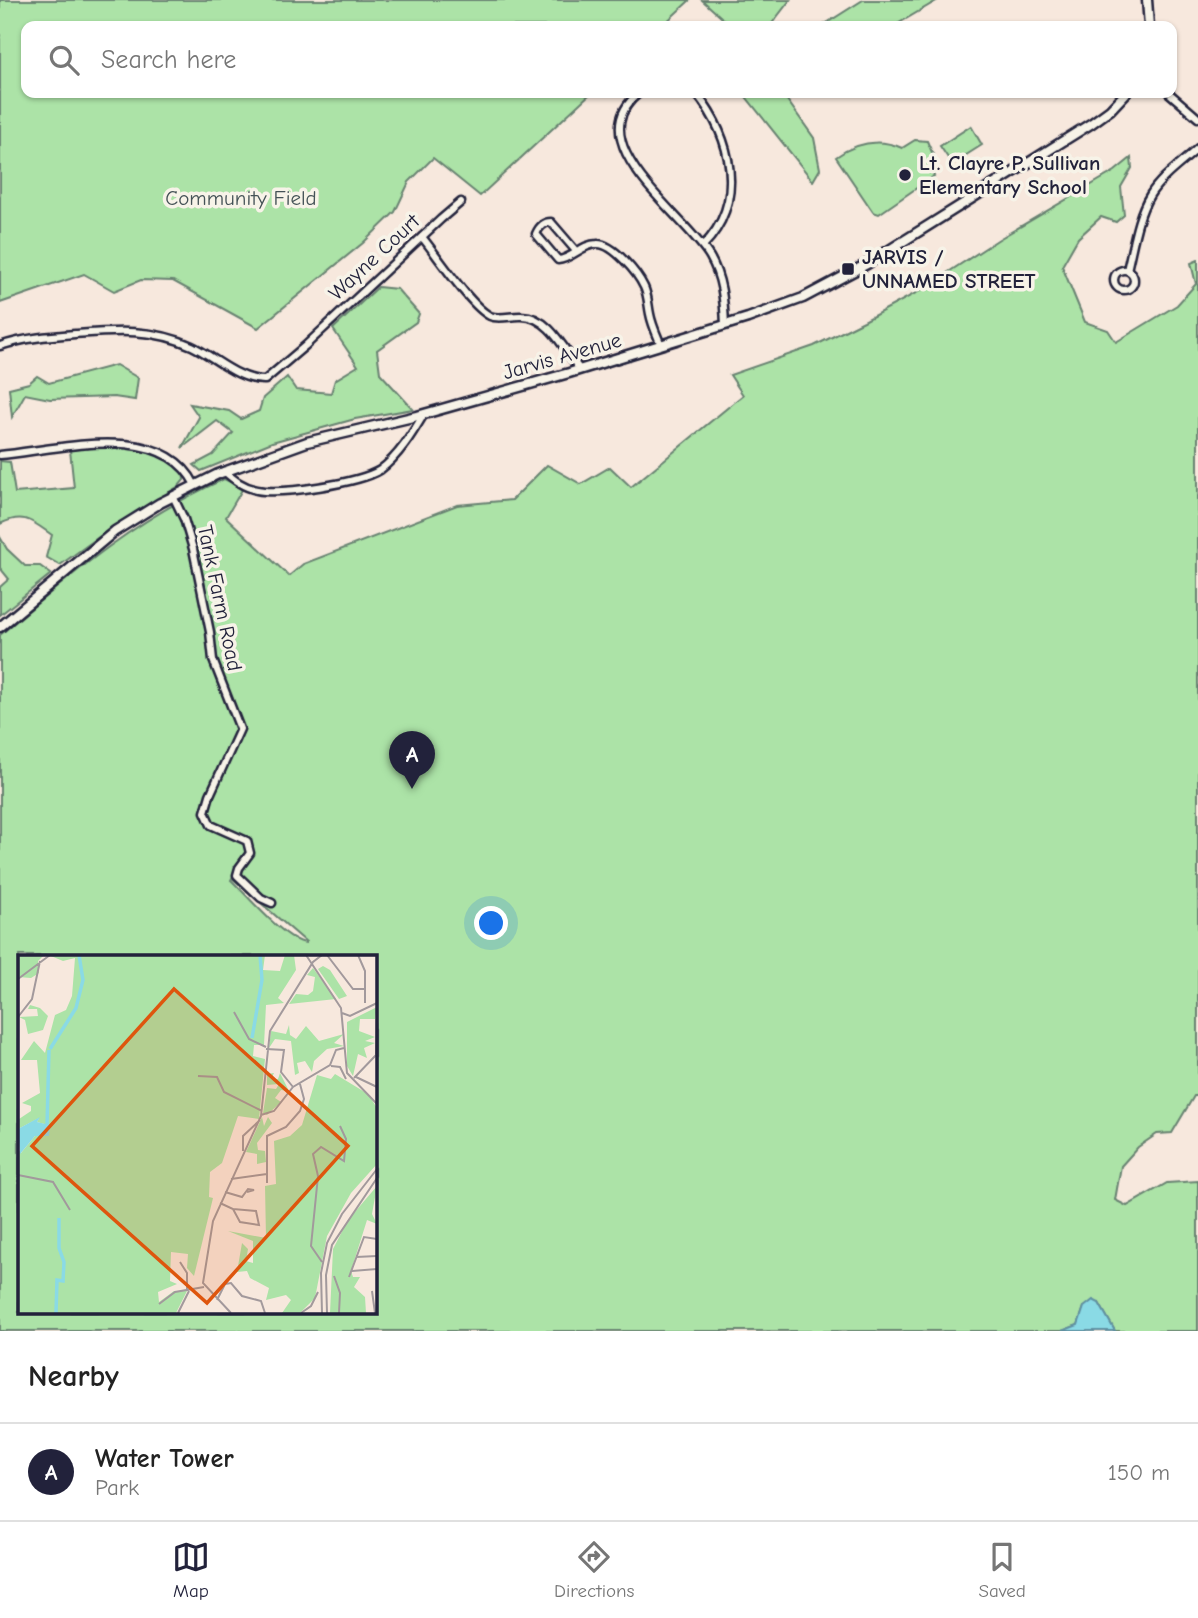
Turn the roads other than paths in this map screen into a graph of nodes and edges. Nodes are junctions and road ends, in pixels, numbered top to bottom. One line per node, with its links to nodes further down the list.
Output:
1 (1147, 0): 2 (street)
2 (1149, 21)
3 (634, 98): 11 (street)
4 (700, 98): 11 (street)
5 (1121, 98): 14 (street, Jarvis Avenue)
6 (1175, 98): 7 (street)
7 (1197, 116)
8 (1198, 148): 13 (street)
9 (461, 202): 10 (street, Wayne Court)
10 (422, 237): 16 (street, Wayne Court); 17 (street)
11 (703, 246): 14 (street)
12 (576, 251): 12 (street); 15 (street)
13 (1127, 270)
14 (725, 325): 15 (street, Jarvis Avenue)
15 (661, 345): 17 (street, Jarvis Avenue)
16 (0, 346)
17 (580, 370): 18 (street, Jarvis Avenue)
18 (424, 414): 20 (street, Jarvis Avenue); 20 (street)
19 (0, 455): 21 (street)
20 (224, 471): 21 (street, Jarvis Avenue)
21 (195, 485): 22 (street, Jarvis Avenue)
22 (173, 496): 23 (street, Jarvis Avenue); 24 (street, Tank Farm Road)
23 (0, 627)
24 (272, 903)

